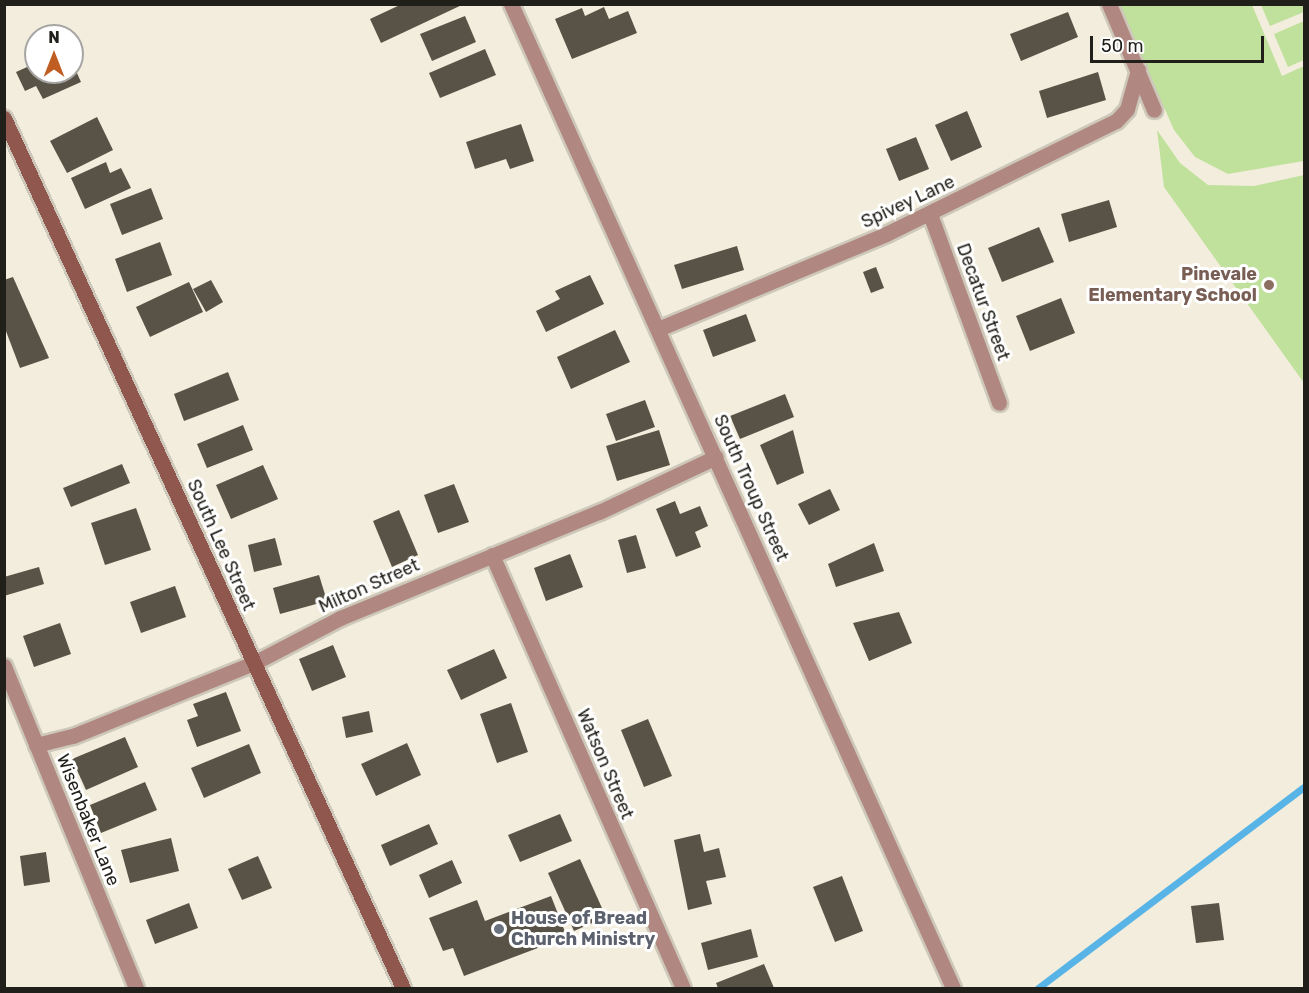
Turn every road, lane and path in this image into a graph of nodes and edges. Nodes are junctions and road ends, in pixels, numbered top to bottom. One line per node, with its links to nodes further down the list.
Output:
1 (511, 4): 7 (street, South Troup Street)
2 (1109, 4): 3 (street)
3 (1138, 70): 4 (street); 6 (street, Spivey Lane)
4 (1154, 110)
5 (4, 118): 11 (street, South Lee Street)
6 (930, 214): 7 (street, Spivey Lane); 8 (street, Decatur Street)
7 (658, 328): 9 (street, South Troup Street)
8 (999, 403)
9 (716, 457): 10 (street, Milton Street); 17 (street, South Troup Street)
10 (492, 555): 11 (street, Milton Street); 16 (street, Watson Street)
11 (254, 663): 13 (street, Milton Street); 15 (street, South Lee Street)
12 (4, 666): 13 (street, Wisenbaker Lane)
13 (36, 745): 14 (street, Wisenbaker Lane)
14 (136, 988)
15 (403, 988)
16 (683, 988)
17 (953, 988)

